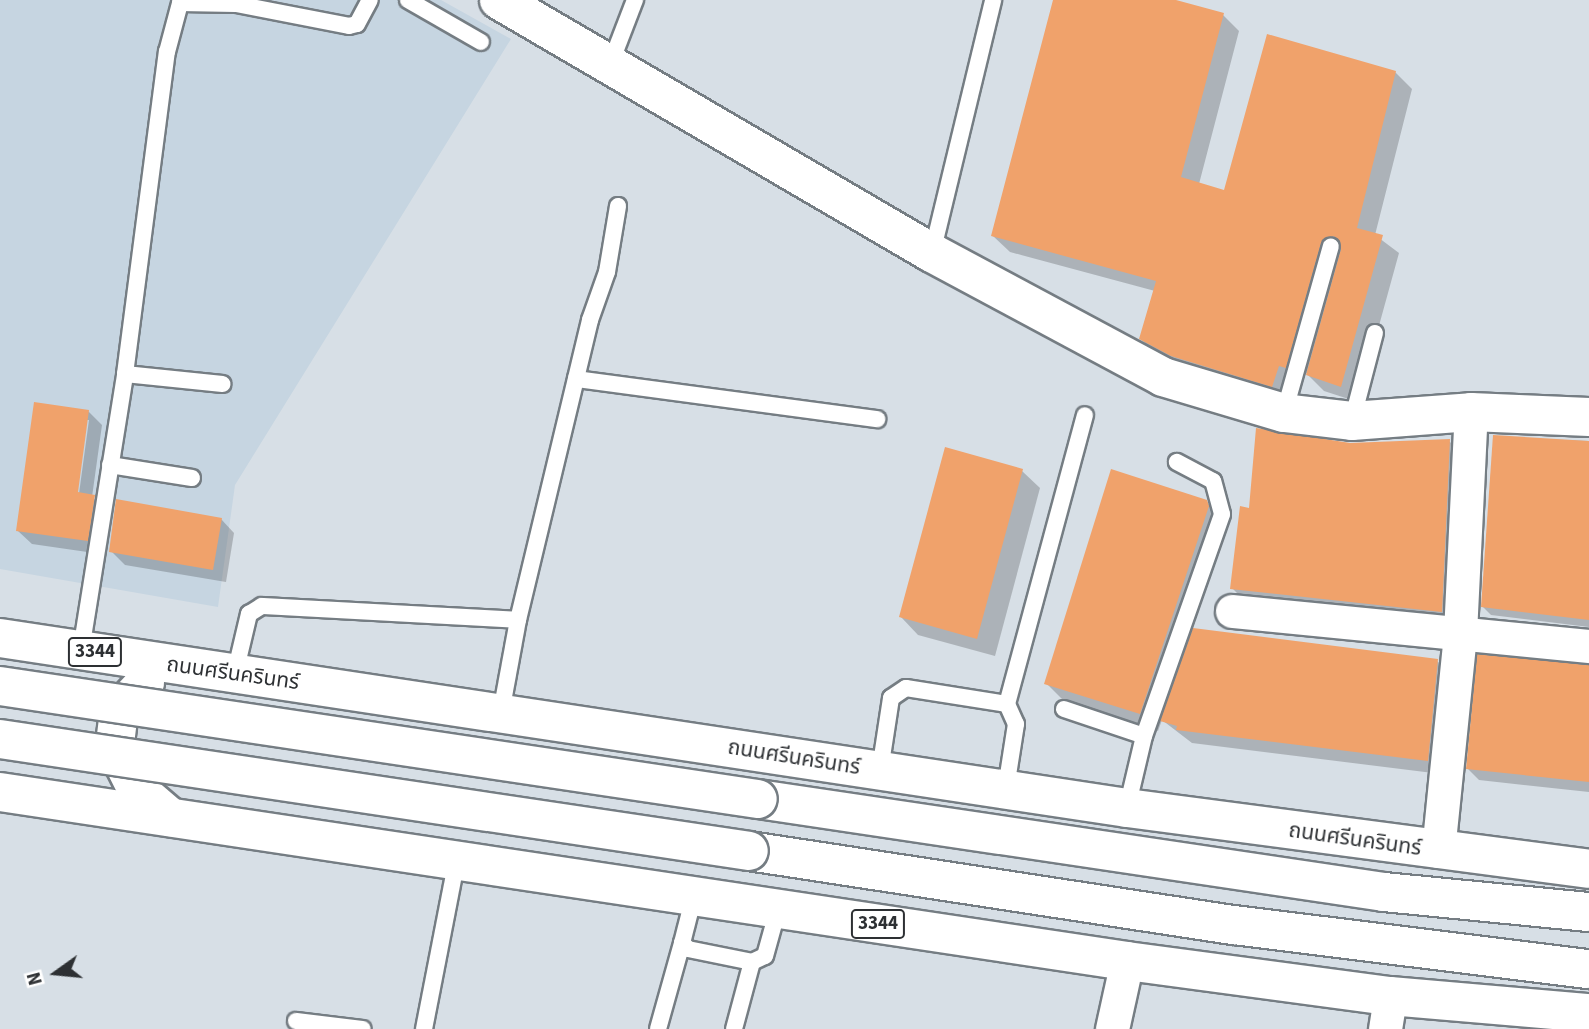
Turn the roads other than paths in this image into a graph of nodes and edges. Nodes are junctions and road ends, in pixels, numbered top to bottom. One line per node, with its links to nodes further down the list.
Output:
1 (370, 0): 6 (lane)
2 (408, 0): 7 (lane)
3 (499, 0): 8 (main road)
4 (635, 0): 8 (lane)
5 (993, 0): 11 (lane)
6 (180, 1): 13 (lane)
7 (481, 42)
8 (610, 65): 11 (main road)
9 (618, 206): 14 (lane)
10 (1331, 246): 17 (lane)
11 (932, 253): 17 (main road)
12 (1375, 333): 21 (lane)
13 (125, 374): 15 (lane); 23 (lane)
14 (576, 379): 20 (lane); 26 (lane)
15 (222, 384)
16 (1471, 412): 19 (main road); 21 (main road); 27 (street)
17 (1284, 413): 21 (main road)
18 (1085, 415): 34 (lane)
19 (1589, 417)
20 (877, 419)
21 (1352, 421)
22 (1177, 462): 37 (lane)
23 (110, 465): 24 (lane); 30 (lane)
24 (192, 478)
25 (1232, 611): 27 (street)
26 (518, 620): 32 (lane); 36 (lane)
27 (1460, 633): 29 (street); 44 (street)
28 (0, 638): 30 (main road, ถนนศรีนครินทร์ / 3344)
29 (1589, 646)
30 (80, 650): 31 (main road, ถนนศรีนครินทร์ / 3344)
31 (190, 666): 32 (main road, ถนนศรีนครินทร์ / 3344); 43 (main road)
32 (235, 673): 36 (main road, ถนนศรีนครินทร์ / 3344)
33 (0, 686): 49 (main road, 3344, bridge)
34 (1007, 704): 39 (lane); 40 (lane)
35 (1064, 709): 37 (lane)
36 (501, 713): 39 (main road, ถนนศรีนครินทร์ / 3344)
37 (1143, 736): 42 (lane)
38 (0, 739): 53 (main road, bridge)
39 (880, 770): 40 (main road, ถนนศรีนครินทร์ / 3344)
40 (1006, 788): 42 (main road, ถนนศรีนครินทร์ / 3344)
41 (0, 792): 43 (main road, 3344)
42 (1127, 808): 44 (main road, ถนนศรีนครินทร์ / 3344)
43 (170, 817): 45 (main road, 3344)
44 (1438, 851): 46 (main road, ถนนศรีนครินทร์ / 3344)
45 (457, 860): 47 (main road, 3344); 58 (lane)
46 (1589, 869)
47 (694, 896): 48 (main road, 3344); 50 (lane)
48 (778, 909): 51 (main road, 3344); 52 (lane)
49 (1589, 912)
50 (682, 943): 52 (lane); 59 (lane)
51 (1127, 961): 54 (main road, 3344); 61 (street)
52 (752, 962): 60 (lane)
53 (1589, 969)
54 (1388, 1013): 55 (main road, 3344)
55 (1589, 1013)
56 (296, 1021): 57 (lane)
57 (363, 1029)
58 (424, 1029)
59 (658, 1029)
60 (734, 1029)
61 (1112, 1029)

